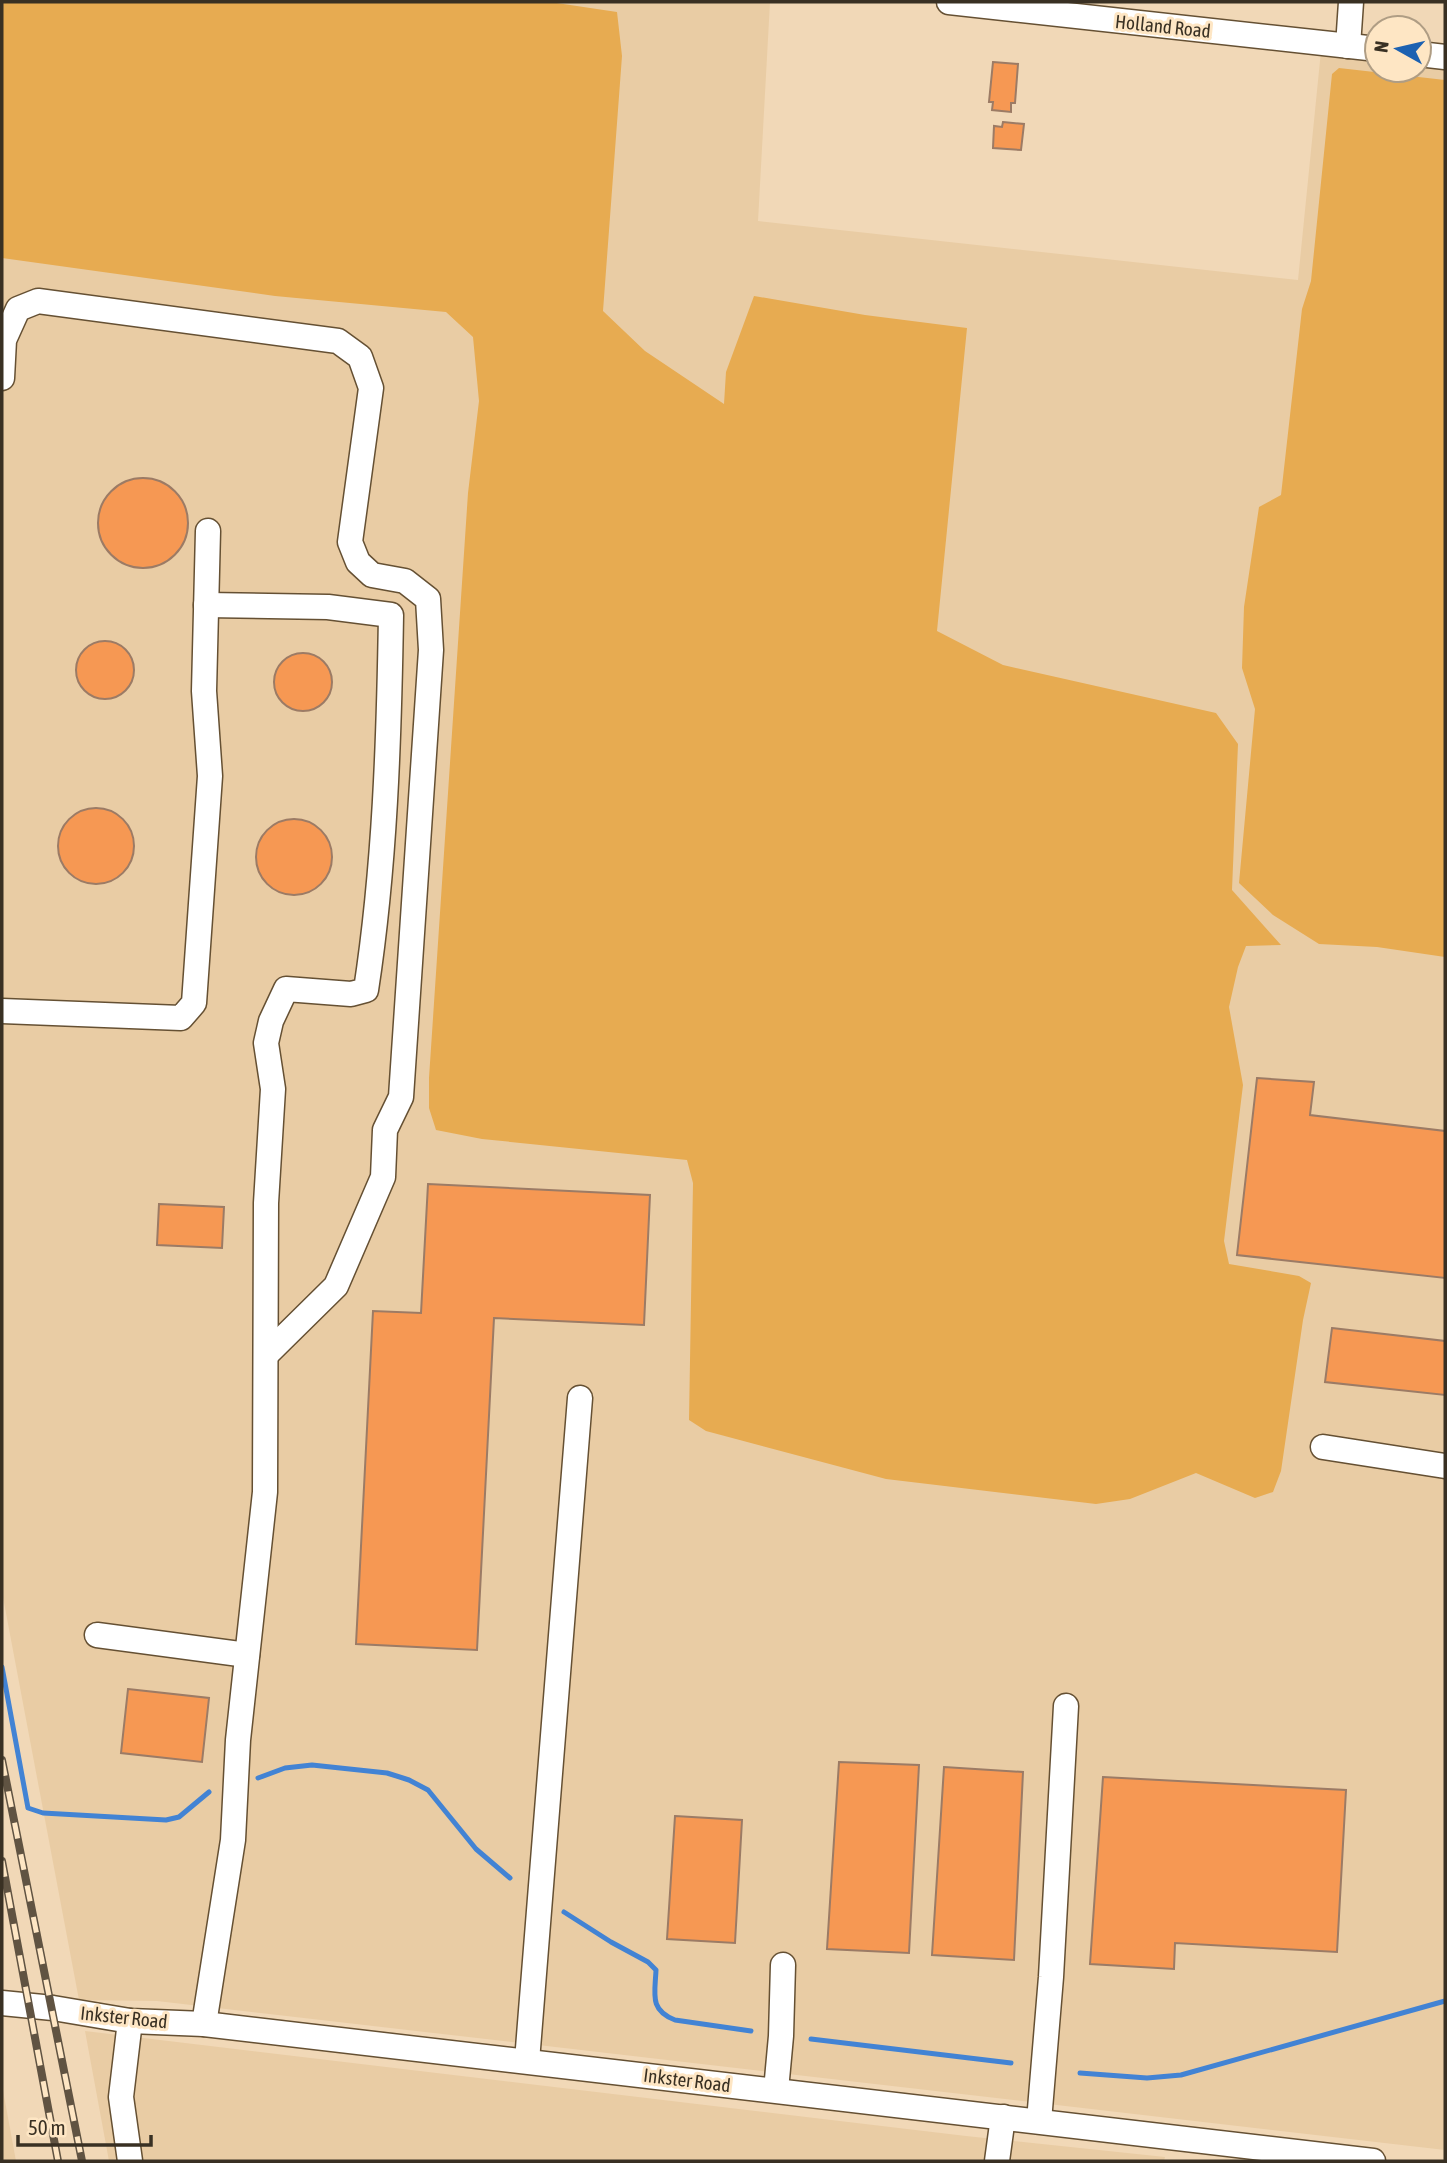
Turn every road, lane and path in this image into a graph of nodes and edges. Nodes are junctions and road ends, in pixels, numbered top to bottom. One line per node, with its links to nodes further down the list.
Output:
1 (950, 2): 3 (street, Holland Road)
2 (1350, 2): 3 (street)
3 (1348, 46): 4 (street, Holland Road)
4 (1363, 48)
5 (2, 378): 9 (street)
6 (208, 531): 7 (street)
7 (206, 605): 8 (street); 9 (street)
8 (2, 1011)
9 (266, 1355): 14 (street)
10 (580, 1398): 20 (street)
11 (1323, 1447): 12 (street)
12 (1445, 1466)
13 (97, 1635): 14 (street)
14 (247, 1655): 19 (street)
15 (1066, 1706): 23 (street)
16 (783, 1965): 21 (street)
17 (2, 2003): 18 (street, Inkster Road)
18 (130, 2021): 19 (street, Inkster Road); 25 (street)
19 (204, 2024): 20 (street, Inkster Road)
20 (527, 2061): 21 (street, Inkster Road)
21 (776, 2090): 22 (street, Inkster Road)
22 (1003, 2117): 23 (street, Inkster Road); 26 (street)
23 (1039, 2121): 24 (street, Inkster Road)
24 (1291, 2156): 27 (street, Inkster Road)
25 (130, 2161)
26 (997, 2161)
27 (1373, 2161)

